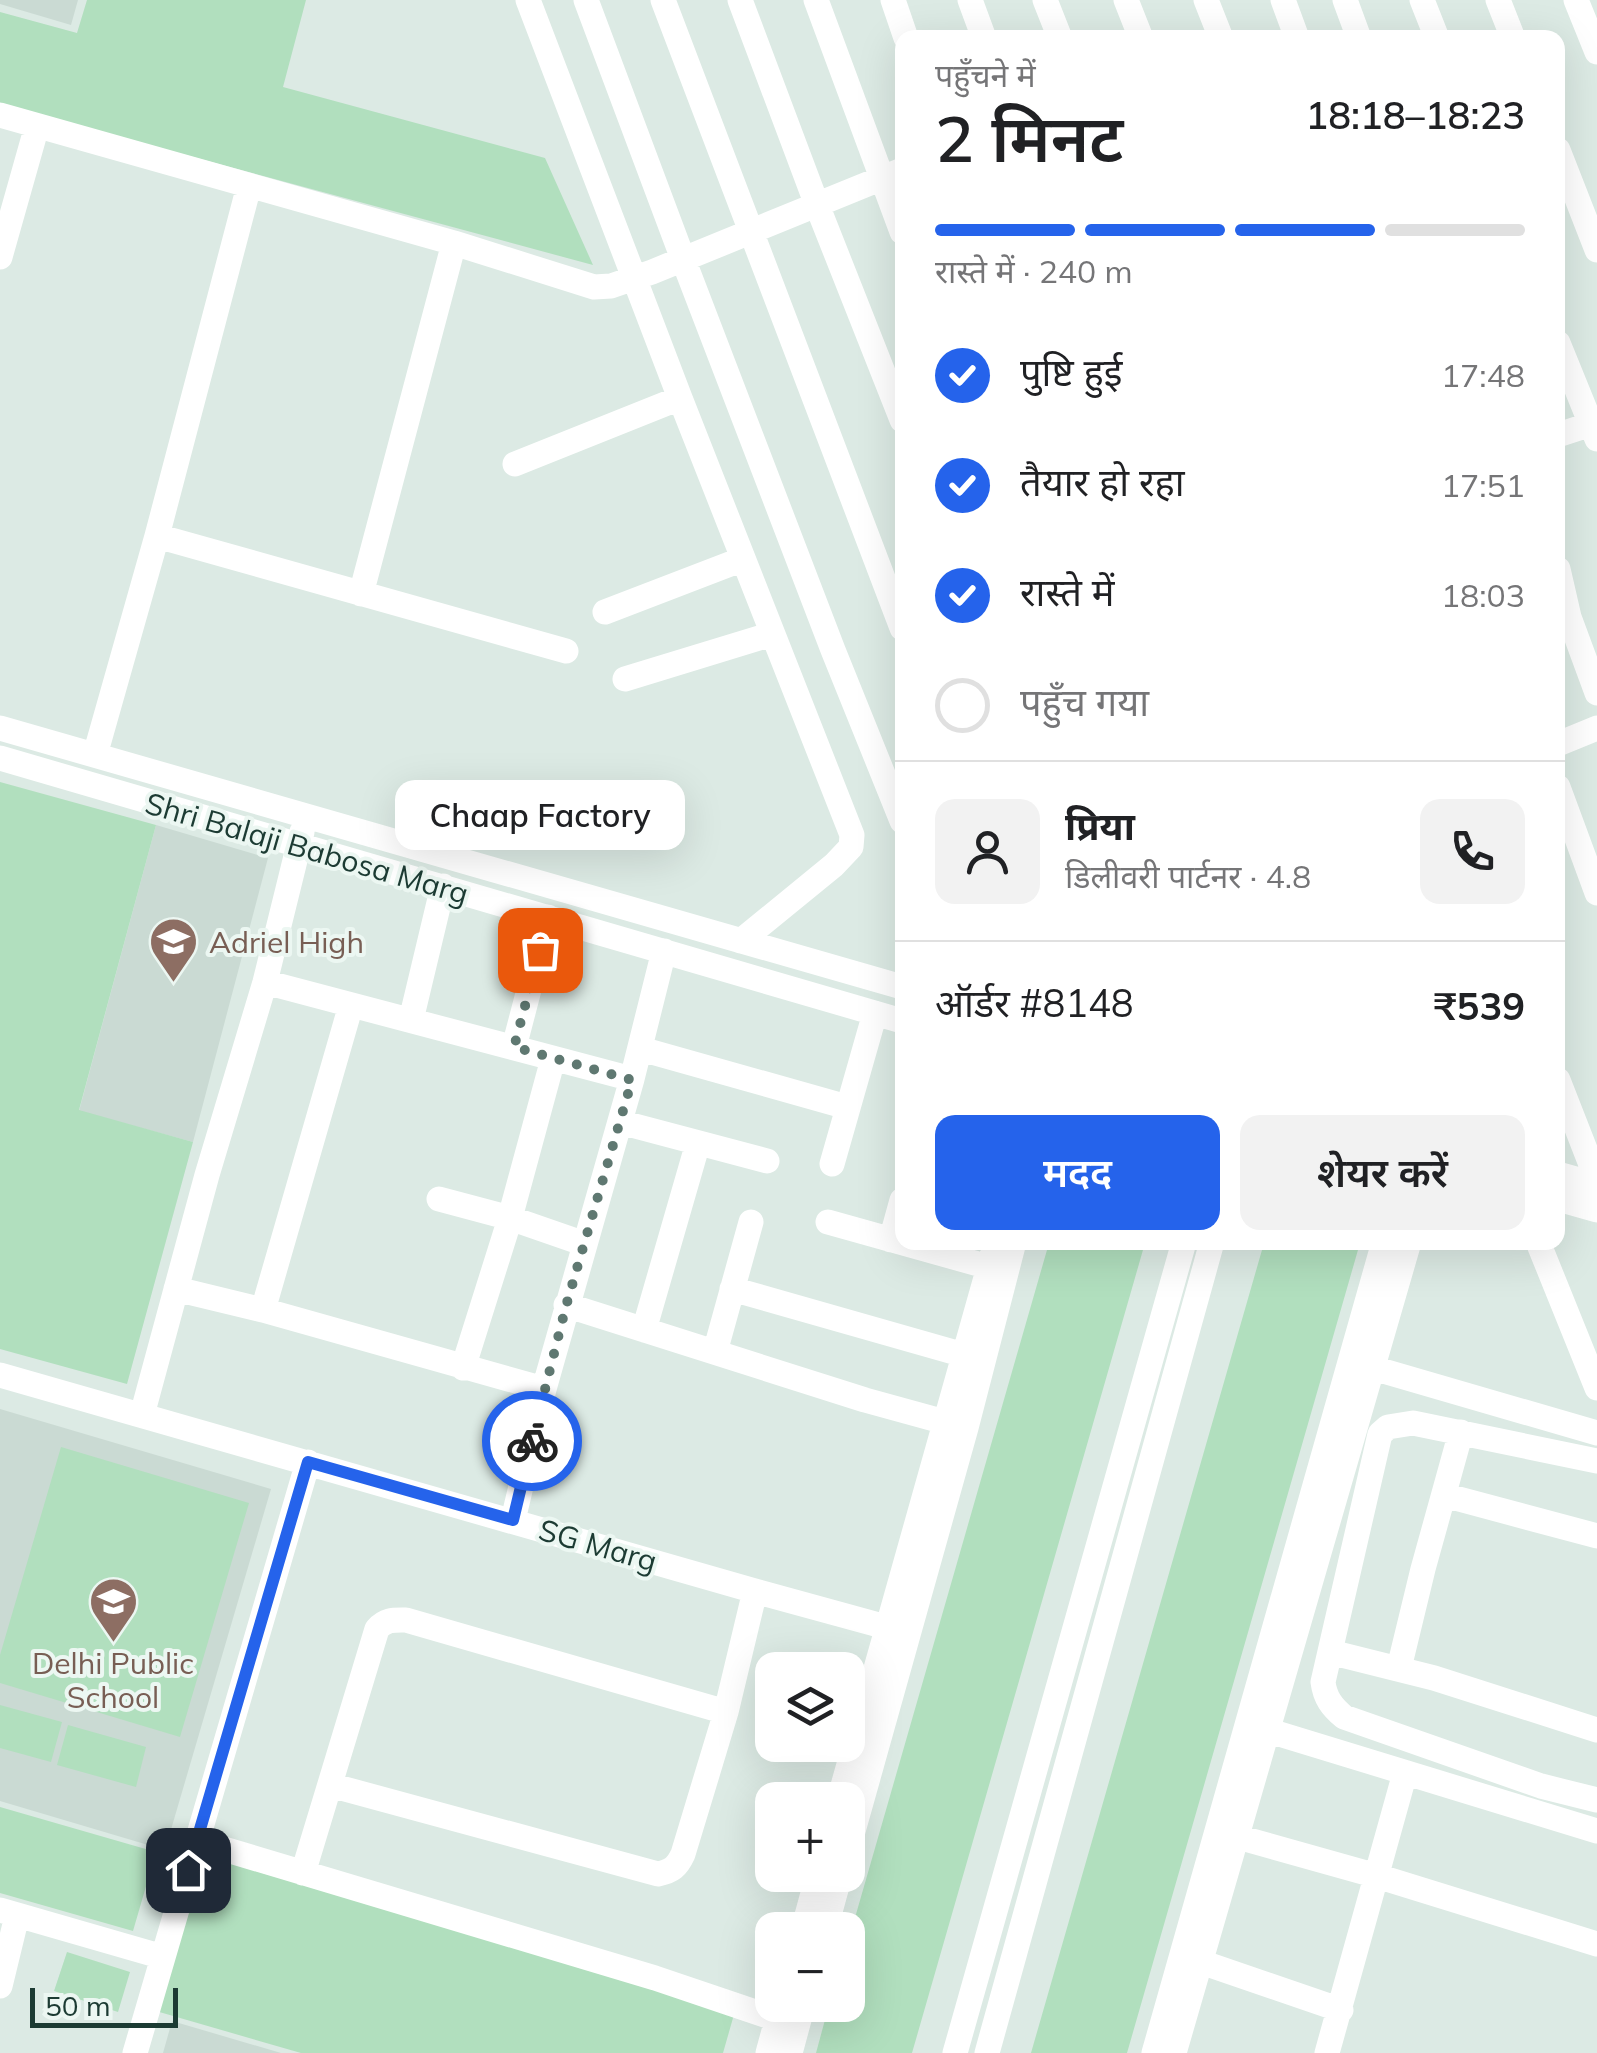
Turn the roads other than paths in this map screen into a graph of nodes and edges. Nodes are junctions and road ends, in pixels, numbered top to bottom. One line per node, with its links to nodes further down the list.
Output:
1 (528, 0): 37 (street)
2 (586, 0): 36 (street)
3 (663, 0): 32 (street)
4 (740, 0): 31 (street)
5 (816, 0): 29 (street)
6 (893, 0): 16 (street)
7 (970, 0): 17 (street)
8 (1045, 0): 18 (street)
9 (1126, 0): 19 (street)
10 (1206, 0): 20 (street)
11 (1283, 0): 21 (street)
12 (1345, 0): 22 (street)
13 (1422, 0): 23 (street)
14 (1498, 0): 24 (street)
15 (1576, 0): 25 (street)
16 (903, 30)
17 (981, 30)
18 (1057, 30)
19 (1138, 30)
20 (1218, 30)
21 (1295, 30)
22 (1356, 30)
23 (1434, 30)
24 (1509, 30)
25 (1597, 52)
26 (0, 115): 27 (street)
27 (37, 126): 30 (street); 35 (street)
28 (1565, 168): 34 (street)
29 (892, 174): 31 (street)
30 (249, 186): 33 (street); 44 (street)
31 (817, 206): 32 (street); 40 (street)
32 (750, 232): 36 (street); 48 (street)
33 (454, 244): 37 (street); 46 (street)
34 (1597, 250)
35 (0, 257)
36 (683, 259): 37 (street); 59 (street)
37 (634, 279): 39 (street)
38 (1565, 359): 41 (street)
39 (680, 398): 43 (street); 45 (street)
40 (895, 402)
41 (1595, 428): 42 (street)
42 (1565, 434)
43 (515, 464)
44 (157, 536): 46 (street); 57 (street)
45 (743, 559): 49 (street); 50 (street)
46 (361, 594): 51 (street)
47 (1565, 599): 53 (street)
48 (895, 610)
49 (605, 612)
50 (772, 634): 52 (street); 66 (street)
51 (566, 651)
52 (625, 679)
53 (1597, 693)
54 (0, 728): 57 (street, Shri Balaji Babosa Marg)
55 (1597, 728): 56 (street)
56 (1565, 741)
57 (94, 755): 61 (street, Shri Balaji Babosa Marg)
58 (0, 758): 62 (street, Shri Balaji Babosa Marg)
59 (895, 804)
60 (1565, 806): 64 (street)
61 (306, 816): 62 (street); 66 (street, Shri Balaji Babosa Marg)
62 (299, 845): 63 (street, Shri Balaji Babosa Marg); 68 (street)
63 (443, 886): 65 (street, Shri Balaji Babosa Marg); 73 (street)
64 (1597, 893)
65 (548, 918): 67 (street, Shri Balaji Babosa Marg); 74 (street)
66 (741, 941): 69 (street, Shri Balaji Babosa Marg)
67 (664, 951): 71 (street, Shri Balaji Babosa Marg); 75 (street)
68 (266, 982): 70 (street); 104 (street)
69 (895, 984)
70 (351, 1005): 73 (street); 107 (street)
71 (875, 1013): 72 (street, Shri Balaji Babosa Marg); 79 (street)
72 (895, 1019)
73 (411, 1020): 74 (street)
74 (514, 1047): 76 (street)
75 (641, 1048): 77 (street); 79 (street)
76 (553, 1058): 77 (street); 89 (street)
77 (632, 1080): 80 (street)
78 (1565, 1098): 85 (street)
79 (847, 1107): 83 (street)
80 (620, 1122): 81 (street); 95 (street)
81 (698, 1143): 82 (street); 108 (street)
82 (767, 1161)
83 (832, 1164)
84 (1565, 1176): 85 (street)
85 (1597, 1183)
86 (439, 1199): 89 (street)
87 (1565, 1201): 88 (street)
88 (1597, 1210)
89 (510, 1218): 95 (street); 112 (street)
90 (751, 1222): 105 (street)
91 (828, 1222): 93 (street)
92 (895, 1225): 93 (street)
93 (891, 1240): 94 (street)
94 (895, 1241)
95 (585, 1244): 106 (street)
96 (958, 1250): 103 (street)
97 (1012, 1250): 127 (street)
98 (1182, 1250): 155 (street)
99 (1210, 1250): 156 (street)
100 (1382, 1250): 131 (street)
101 (1408, 1250): 113 (street)
102 (1542, 1250): 111 (street)
103 (992, 1255): 110 (street)
104 (176, 1289): 107 (street); 117 (street)
105 (732, 1289): 109 (street); 110 (street)
106 (566, 1306): 108 (street); 116 (street)
107 (264, 1310): 112 (street)
108 (644, 1330): 109 (street)
109 (715, 1352): 118 (street)
110 (964, 1355): 118 (street)
111 (1591, 1360): 115 (street)
112 (463, 1368): 116 (street)
113 (1374, 1368): 120 (street); 131 (street)
114 (0, 1375): 117 (street, SG Marg)
115 (1597, 1388)
116 (544, 1389): 124 (street)
117 (142, 1415): 122 (street, SG Marg)
118 (946, 1422): 127 (street)
119 (1461, 1432): 121 (street); 123 (street); 128 (street)
120 (1597, 1432)
121 (1597, 1461)
122 (308, 1462): 124 (street, SG Marg); 140 (street)
123 (1444, 1494): 125 (street); 129 (street)
124 (513, 1520): 126 (street, SG Marg)
125 (1597, 1536)
126 (755, 1591): 127 (street, SG Marg); 130 (street)
127 (898, 1630): 134 (street); 135 (street)
128 (1330, 1652): 129 (street); 137 (street)
129 (1399, 1668): 132 (street)
130 (726, 1712): 136 (street); 136 (street)
131 (1259, 1728): 133 (street); 139 (street); 157 (street)
132 (1597, 1730)
133 (1405, 1773): 138 (street); 142 (street)
134 (845, 1782)
135 (863, 1782)
136 (330, 1785): 141 (street)
137 (1597, 1800)
138 (1597, 1831)
139 (1238, 1837): 142 (street); 146 (street)
140 (197, 1842): 141 (street); 145 (street)
141 (303, 1873): 148 (street)
142 (1378, 1876): 144 (street); 149 (street)
143 (8, 1913): 145 (street); 147 (street)
144 (1597, 1944)
145 (163, 1957): 152 (street)
146 (1201, 1962): 149 (street); 158 (street)
147 (0, 1986)
148 (755, 2005)
149 (1341, 2010): 159 (street)
150 (785, 2022): 153 (street)
151 (790, 2022): 154 (street)
152 (135, 2053)
153 (768, 2053)
154 (790, 2053)
155 (955, 2053)
156 (987, 2053)
157 (1154, 2053)
158 (1174, 2053)
159 (1327, 2053)

